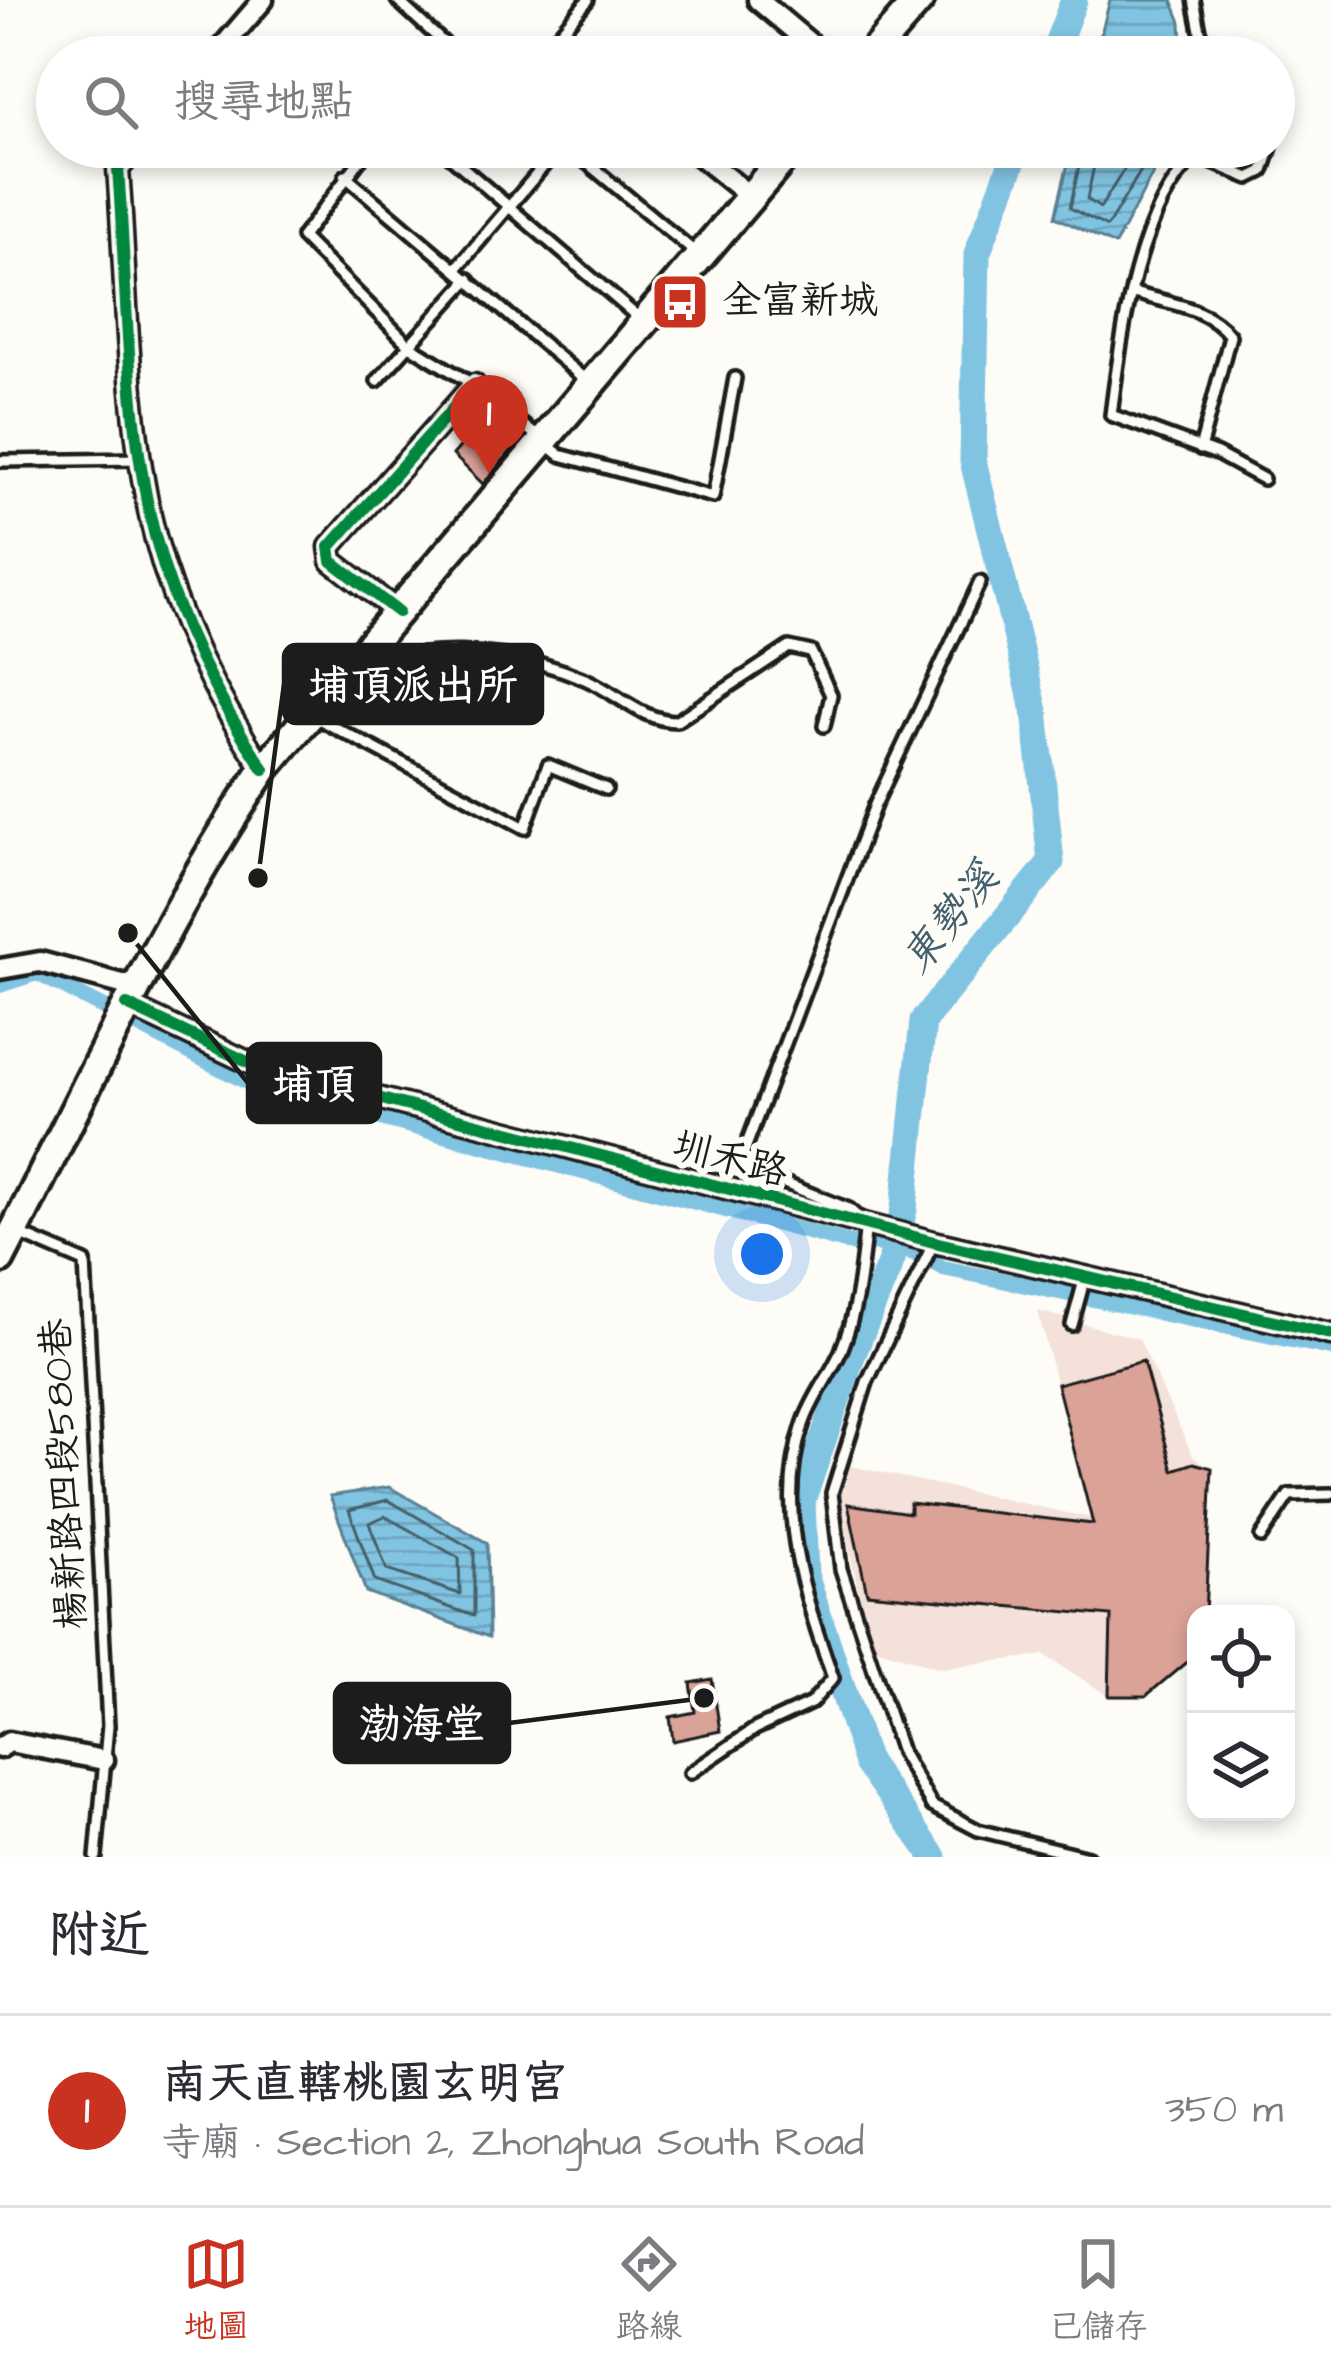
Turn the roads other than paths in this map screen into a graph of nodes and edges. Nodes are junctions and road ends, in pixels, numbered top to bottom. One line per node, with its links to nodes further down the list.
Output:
1 (263, 0): 7 (street)
2 (397, 0): 8 (lane)
3 (588, 0): 9 (lane)
4 (758, 0): 10 (street)
5 (919, 0): 11 (main road)
6 (1194, 0): 12 (lane)
7 (232, 36)
8 (434, 36)
9 (557, 36)
10 (801, 36)
11 (887, 36)
12 (1201, 36)
13 (119, 168): 38 (street)
14 (352, 168): 23 (lane)
15 (464, 168): 25 (lane)
16 (544, 168): 25 (lane)
17 (590, 168): 26 (lane)
18 (715, 168): 24 (street)
19 (776, 168): 24 (main road)
20 (1182, 168): 29 (lane)
21 (1225, 168): 22 (lane)
22 (1264, 168)
23 (345, 176): 27 (lane); 31 (lane)
24 (751, 197): 26 (main road)
25 (509, 205): 27 (lane); 30 (lane)
26 (701, 257): 30 (main road)
27 (457, 269): 28 (lane)
28 (469, 280): 31 (lane); 34 (lane)
29 (1134, 293): 37 (lane); 37 (lane)
30 (644, 322): 34 (main road)
31 (410, 346): 33 (lane); 35 (lane)
32 (735, 378): 36 (lane)
33 (377, 381)
34 (590, 383): 36 (main road)
35 (474, 385): 36 (lane); 42 (street)
36 (543, 443): 42 (main road)
37 (1200, 449): 40 (lane)
38 (142, 459): 39 (lane); 46 (street)
39 (0, 461)
40 (1263, 478)
41 (980, 582): 50 (lane)
42 (398, 611): 43 (main road)
43 (362, 653): 44 (main road); 45 (lane)
44 (310, 715): 46 (main road); 47 (lane)
45 (824, 726)
46 (264, 770): 49 (main road)
47 (606, 789)
48 (0, 969): 49 (street, 圳禾路)
49 (128, 1004): 50 (street, 圳禾路); 51 (main road)
50 (868, 1228): 52 (street, 圳禾路); 61 (lane)
51 (14, 1231): 53 (main road); 60 (lane, 楊新路四段580巷)
52 (929, 1243): 54 (street, 圳禾路); 63 (lane)
53 (0, 1259)
54 (1085, 1277): 55 (lane); 56 (street, 圳禾路)
55 (1072, 1325)
56 (1331, 1334)
57 (1331, 1494): 58 (lane)
58 (1261, 1538)
59 (0, 1748): 60 (street)
60 (104, 1760): 62 (lane)
61 (690, 1773)
62 (96, 1857)
63 (1088, 1857)

